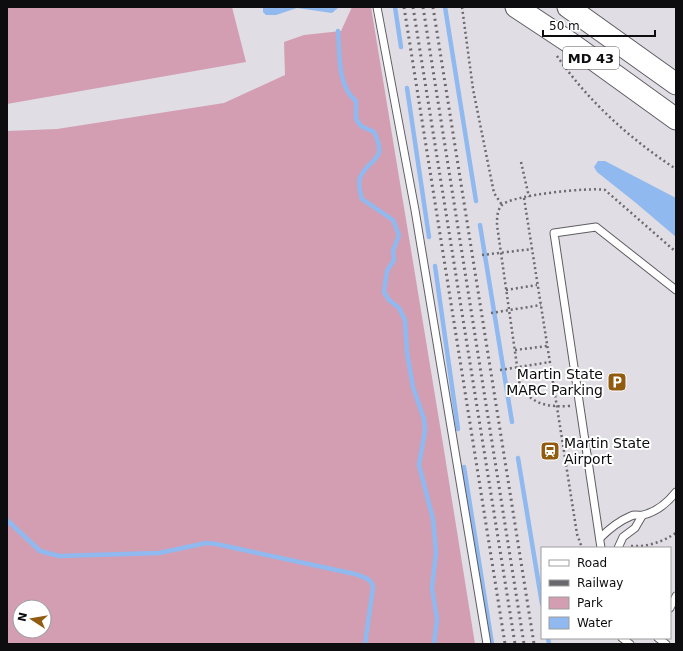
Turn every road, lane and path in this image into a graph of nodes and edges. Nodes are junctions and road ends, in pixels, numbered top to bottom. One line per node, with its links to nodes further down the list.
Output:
1 (377, 7): 34 (lane)
2 (462, 7): 12 (path)
3 (568, 7): 6 (main road, MD 43)
4 (522, 11): 7 (main road, MD 43)
5 (555, 53): 9 (path)
6 (676, 84)
7 (676, 119)
8 (521, 162): 10 (path)
9 (676, 169)
10 (529, 197)
11 (524, 198): 13 (path)
12 (502, 205)
13 (532, 248): 14 (path); 15 (path)
14 (482, 255)
15 (537, 285): 16 (path); 18 (path)
16 (506, 290)
17 (676, 290): 27 (lane)
18 (540, 305): 19 (path); 20 (path)
19 (491, 313)
20 (547, 346): 21 (path); 22 (path)
21 (515, 350)
22 (550, 362): 23 (path); 29 (path)
23 (500, 370)
24 (676, 492): 25 (lane)
25 (642, 516): 27 (lane); 31 (lane)
26 (676, 533): 28 (path)
27 (600, 538): 30 (lane)
28 (626, 546)
29 (582, 547)
30 (601, 547)
31 (618, 547)
32 (676, 596): 33 (lane)
33 (671, 606)
34 (487, 644)

